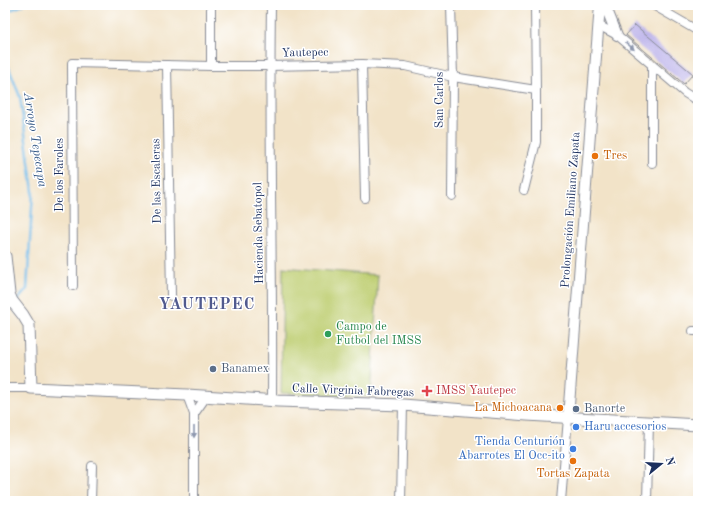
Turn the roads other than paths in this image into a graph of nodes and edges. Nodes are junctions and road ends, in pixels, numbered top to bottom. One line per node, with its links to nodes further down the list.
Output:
1 (211, 5): 14 (street)
2 (271, 5): 15 (street, Hacienda Sebatopol)
3 (451, 5): 17 (street, San Carlos)
4 (535, 5): 18 (street)
5 (600, 5): 8 (street, Prolongación Emiliano Zapata)
6 (605, 5): 10 (street)
7 (653, 5): 9 (street)
8 (598, 25): 10 (street); 35 (street, Prolongación Emiliano Zapata)
9 (698, 31)
10 (617, 35): 16 (street, one-way to 16)
11 (72, 63): 13 (street, Yautepec); 25 (street, De los Faroles)
12 (362, 64): 15 (street, Yautepec); 17 (street, Yautepec); 23 (street)
13 (167, 65): 14 (street, Yautepec); 27 (street, De las Escaleras)
14 (211, 66): 15 (street, Yautepec)
15 (270, 66): 32 (street, Hacienda Sebatopol)
16 (652, 66): 19 (street); 20 (street)
17 (453, 77): 18 (street, Yautepec); 22 (street, San Carlos)
18 (536, 90): 21 (street)
19 (698, 102)
20 (652, 163)
21 (524, 190)
22 (452, 196)
23 (365, 198)
24 (5, 256): 26 (main road)
25 (73, 286)
26 (8, 296): 29 (main road)
27 (170, 296)
28 (5, 388): 29 (street)
29 (31, 388): 30 (main road, Calle Virginia Fabregas)
30 (187, 395): 31 (main road, Calle Virginia Fabregas); 34 (street)
31 (206, 397): 32 (main road, Calle Virginia Fabregas); 34 (street)
32 (272, 400): 33 (main road, Calle Virginia Fabregas)
33 (403, 405): 35 (main road, Calle Virginia Fabregas); 41 (street)
34 (194, 414): 40 (street, one-way to 40)
35 (568, 418): 36 (main road, Calle Virginia Fabregas); 42 (street)
36 (649, 422): 37 (main road, Calle Virginia Fabregas); 43 (street)
37 (698, 425)
38 (92, 466): 39 (street)
39 (91, 501)
40 (194, 501)
41 (401, 501)
42 (561, 501)
43 (647, 501)

